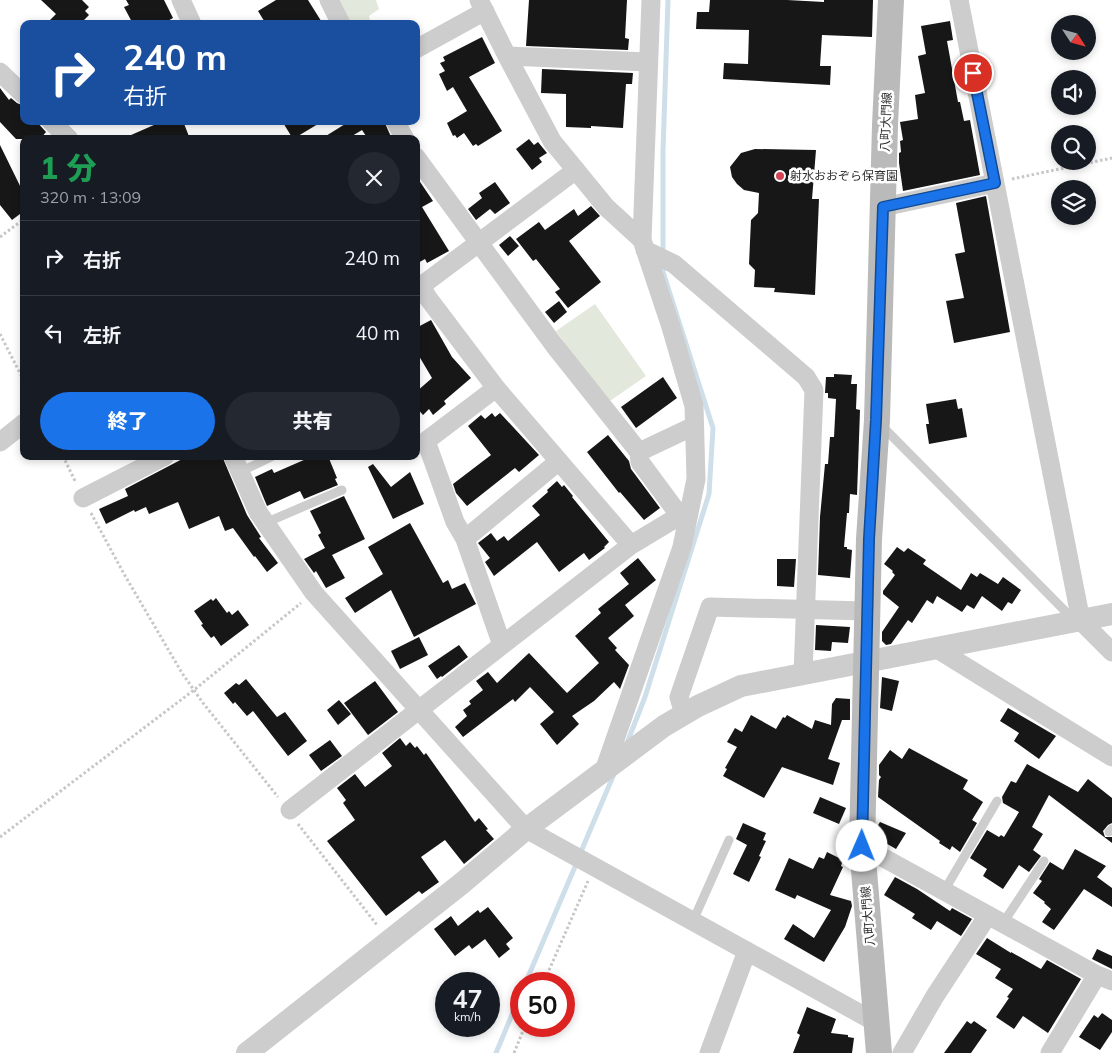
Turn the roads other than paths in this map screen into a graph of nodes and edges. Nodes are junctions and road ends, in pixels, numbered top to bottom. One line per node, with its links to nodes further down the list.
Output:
1 (181, 0): 7 (street)
2 (329, 0): 8 (street)
3 (651, 0): 11 (street)
4 (891, 0): 19 (main road, 八町大門線)
5 (959, 0): 18 (street)
6 (482, 6): 9 (street); 10 (street)
7 (190, 20)
8 (339, 20)
9 (420, 45)
10 (507, 56): 11 (street); 17 (street)
11 (648, 62): 21 (street)
12 (0, 72): 13 (street)
13 (20, 91)
14 (55, 125): 15 (street)
15 (65, 135)
16 (420, 163): 20 (street)
17 (576, 170): 20 (street); 21 (street)
18 (995, 183): 19 (street); 44 (street)
19 (883, 207): 25 (main road, 八町大門線)
20 (478, 243): 22 (street); 30 (street)
21 (643, 245): 27 (street); 41 (street)
22 (420, 286)
23 (420, 288): 24 (street)
24 (496, 388): 29 (street); 33 (street)
25 (876, 420): 42 (main road, 八町大門線); 44 (lane)
26 (20, 426): 28 (street)
27 (694, 426): 30 (street); 37 (street)
28 (0, 442)
29 (422, 444): 39 (street)
30 (639, 452): 37 (street)
31 (158, 460): 36 (street)
32 (254, 460): 34 (lane)
33 (559, 460): 39 (street); 40 (street)
34 (236, 464): 38 (street)
35 (342, 490): 38 (lane)
36 (83, 498)
37 (685, 513): 40 (street); 53 (street)
38 (265, 523): 50 (street)
39 (465, 539): 45 (street)
40 (631, 544): 45 (street)
41 (805, 609): 42 (street); 49 (street); 51 (street)
42 (866, 611): 48 (main road, 八町大門線)
43 (1112, 614): 44 (street)
44 (1080, 621): 46 (street); 47 (street)
45 (502, 645): 50 (street)
46 (937, 649): 48 (street); 52 (street)
47 (1112, 652)
48 (865, 661): 49 (street); 58 (main road, 八町大門線)
49 (803, 674): 51 (street)
50 (418, 711): 55 (street); 56 (street)
51 (684, 714): 53 (street)
52 (1112, 757)
53 (604, 771): 56 (street)
54 (997, 801): 60 (lane)
55 (290, 810)
56 (526, 828): 62 (street); 66 (street)
57 (730, 840): 62 (lane)
58 (862, 846): 60 (street); 65 (main road, 八町大門線)
59 (1044, 861): 61 (lane)
60 (944, 891): 61 (street)
61 (996, 919): 64 (street); 69 (street)
62 (693, 921): 63 (street)
63 (746, 951): 65 (street); 67 (street)
64 (1104, 978): 70 (street)
65 (877, 1023): 68 (main road, 八町大門線)
66 (247, 1053)
67 (709, 1053)
68 (879, 1053)
69 (902, 1053)
70 (1050, 1053)

